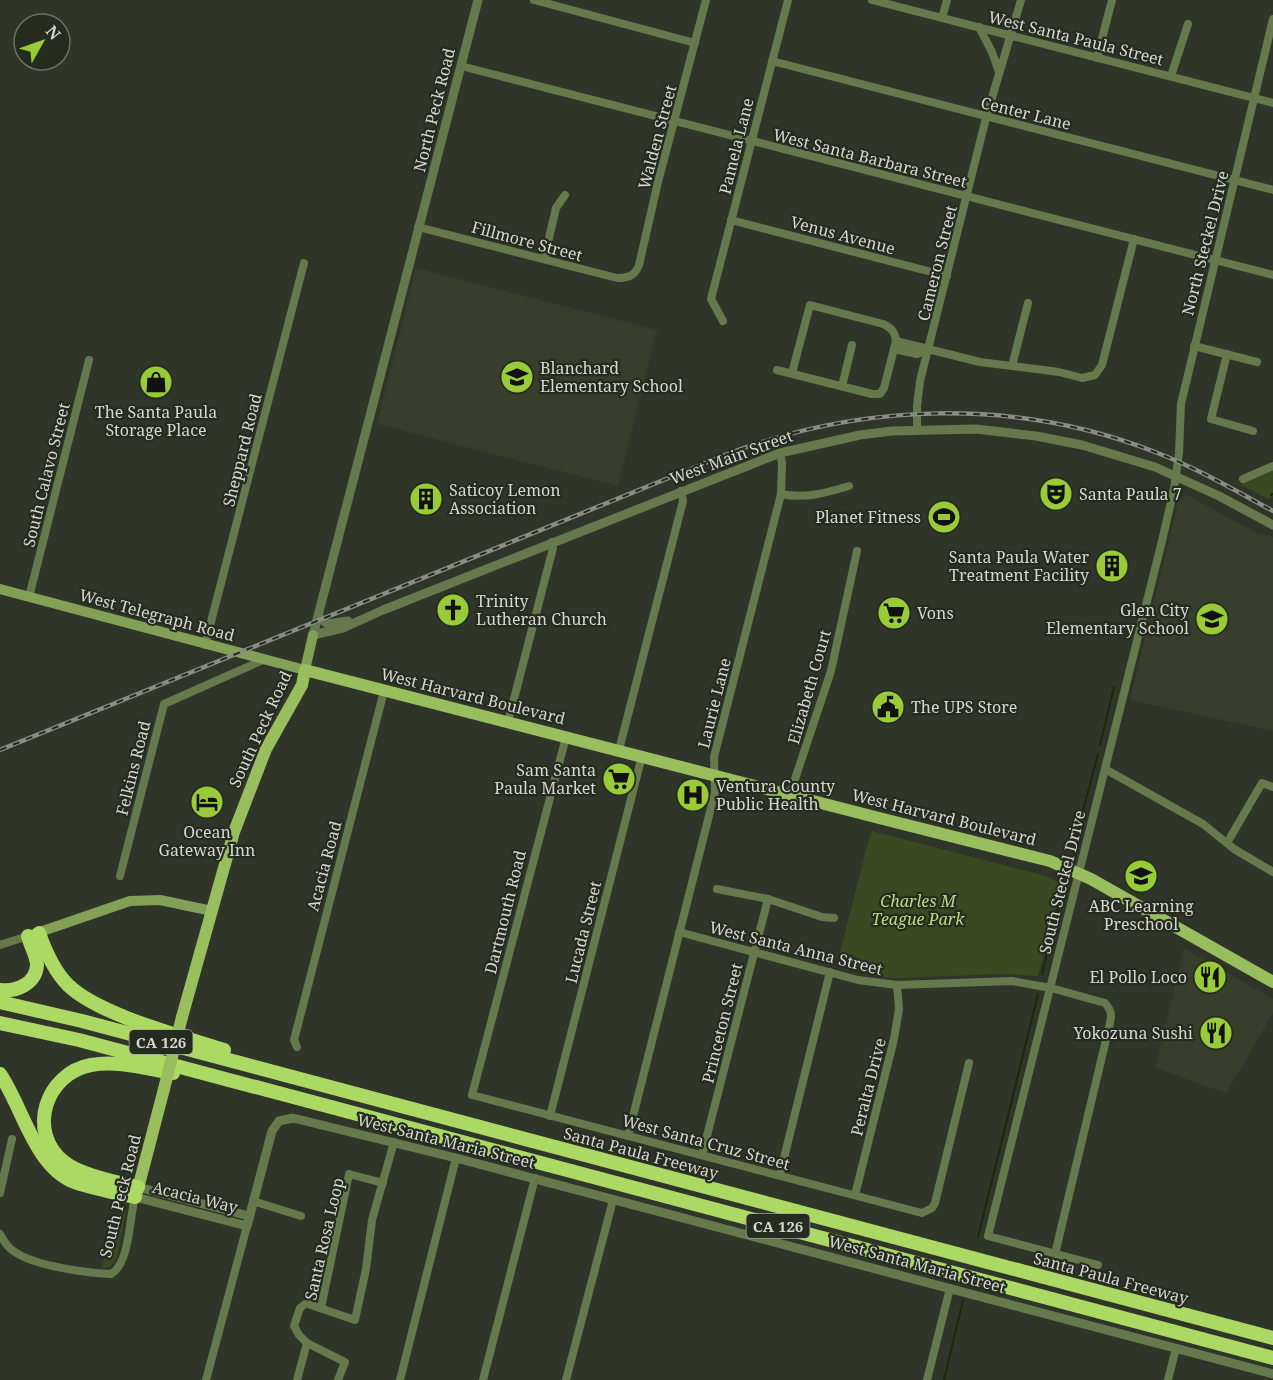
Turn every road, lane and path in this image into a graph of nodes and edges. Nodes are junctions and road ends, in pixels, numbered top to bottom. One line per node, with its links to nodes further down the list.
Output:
1 (478, 0): 17 (street, North Peck Road)
2 (534, 0): 14 (street)
3 (706, 0): 14 (street, Walden Street)
4 (788, 0): 16 (street, Pamela Lane)
5 (873, 0): 9 (street, West Santa Paula Street)
6 (947, 0): 9 (street)
7 (1021, 0): 13 (street, Cameron Street)
8 (1112, 0): 15 (street)
9 (942, 18): 12 (street, West Santa Paula Street)
10 (1273, 19): 20 (street, North Steckel Drive)
11 (1188, 24): 19 (street)
12 (979, 27): 13 (street, West Santa Paula Street); 18 (street)
13 (1010, 36): 15 (street, West Santa Paula Street); 18 (street, Cameron Street)
14 (695, 43): 23 (street, Walden Street)
15 (1097, 58): 19 (street, West Santa Paula Street)
16 (772, 61): 22 (street, Center Lane); 24 (street, Pamela Lane)
17 (461, 66): 23 (street, West Santa Barbara Street); 30 (street, North Peck Road)
18 (1000, 73): 22 (street, Cameron Street)
19 (1171, 76): 20 (street, West Santa Paula Street)
20 (1256, 98): 21 (street, West Santa Paula Street); 25 (street, North Steckel Drive)
21 (1273, 103)
22 (987, 118): 25 (street, Center Lane); 28 (street, Cameron Street)
23 (675, 122): 24 (street, West Santa Barbara Street); 37 (street, Walden Street)
24 (752, 141): 28 (street, West Santa Barbara Street); 29 (street, Pamela Lane)
25 (1235, 180): 26 (street, Center Lane); 33 (street, North Steckel Drive)
26 (1273, 190)
27 (565, 195): 32 (street)
28 (968, 197): 31 (street, West Santa Barbara Street); 36 (street, Cameron Street)
29 (732, 220): 36 (street, Venus Avenue); 39 (street, Pamela Lane)
30 (418, 226): 32 (street, Fillmore Street); 65 (street, South Peck Road)
31 (1134, 239): 33 (street, West Santa Barbara Street); 47 (street)
32 (544, 259): 37 (street, Fillmore Street)
33 (1216, 260): 35 (street, West Santa Barbara Street); 42 (street, North Steckel Drive)
34 (304, 263): 68 (street, Sheppard Road)
35 (1273, 275)
36 (947, 276): 43 (street, Cameron Street)
37 (629, 277)
38 (1028, 303): 47 (street)
39 (723, 321)
40 (852, 345): 50 (street)
41 (895, 345): 43 (street); 49 (street); 50 (street)
42 (1194, 346): 44 (street); 55 (street, North Steckel Drive)
43 (928, 350): 47 (street); 51 (street, Cameron Street)
44 (1227, 354): 46 (street); 52 (street)
45 (89, 360): 64 (street, South Calavo Street)
46 (1257, 362)
47 (1012, 366)
48 (777, 370): 49 (street)
49 (792, 373): 50 (street)
50 (842, 386)
51 (917, 430): 53 (street, West Main Street); 55 (street, West Main Street)
52 (1253, 431)
53 (780, 453): 58 (street, West Main Street); 59 (street, Laurie Lane)
54 (1273, 466): 56 (street)
55 (1175, 476): 60 (street, West Main Street); 76 (street, South Steckel Drive)
56 (1243, 479)
57 (849, 486): 59 (street)
58 (681, 491): 61 (street, West Main Street); 74 (street)
59 (781, 494): 77 (street, Laurie Lane)
60 (1273, 525)
61 (552, 542): 66 (street, West Main Street); 72 (street)
62 (857, 551): 79 (street, Elizabeth Court)
63 (0, 589): 64 (main road, West Telegraph Road)
64 (29, 597): 68 (main road, West Telegraph Road)
65 (318, 617): 66 (street); 67 (street, South Peck Road)
66 (363, 620): 67 (street, West Main Street)
67 (313, 635): 70 (main road, South Peck Road)
68 (206, 645): 69 (main road, West Telegraph Road)
69 (265, 659): 70 (main road, West Telegraph Road); 83 (street, Felkins Road)
70 (305, 670): 71 (main road, West Harvard Boulevard); 86 (main road, South Peck Road)
71 (384, 691): 72 (main road, West Harvard Boulevard); 99 (street, Acacia Road)
72 (508, 722): 73 (main road, West Harvard Boulevard)
73 (566, 736): 74 (main road, West Harvard Boulevard); 104 (street, Dartmouth Road)
74 (620, 750): 75 (main road, West Harvard Boulevard)
75 (642, 756): 77 (main road, West Harvard Boulevard); 105 (street, Lucada Street)
76 (1105, 769): 80 (street); 81 (street, South Steckel Drive)
77 (713, 776): 79 (main road, West Harvard Boulevard); 88 (street, Laurie Lane)
78 (1273, 787): 80 (street)
79 (789, 794): 81 (main road, West Harvard Boulevard)
80 (1227, 843): 82 (street)
81 (1078, 872): 93 (main road, West Harvard Boulevard); 95 (street, South Steckel Drive)
82 (1273, 872)
83 (120, 876)
84 (717, 889): 85 (street)
85 (768, 899): 87 (street); 91 (street, Princeton Street)
86 (212, 911): 89 (main road); 114 (main road, South Peck Road, bridge)
87 (834, 918)
88 (679, 932): 91 (street, West Santa Anna Street); 106 (street, Laurie Lane)
89 (33, 934): 90 (street); 96 (highway); 102 (highway)
90 (0, 945)
91 (755, 952): 92 (street, West Santa Anna Street); 109 (street, Princeton Street)
92 (830, 972): 94 (street, West Santa Anna Street); 111 (street)
93 (1273, 982)
94 (897, 985): 95 (street, West Santa Anna Street); 116 (street, Peralta Drive)
95 (1051, 988): 123 (street); 123 (street, South Steckel Drive)
96 (0, 990)
97 (0, 1002): 102 (highway, Santa Paula Freeway / CA 126)
98 (0, 1023): 103 (highway, CA 126)
99 (297, 1047)
100 (969, 1063): 116 (street, West Santa Cruz Street)
101 (0, 1074): 114 (highway)
102 (322, 1085): 127 (highway, Santa Paula Freeway / CA 126)
103 (282, 1094): 114 (highway); 130 (highway, CA 126)
104 (472, 1095): 105 (street, West Santa Cruz Street)
105 (550, 1116): 106 (street, West Santa Cruz Street)
106 (628, 1136): 109 (street, West Santa Cruz Street)
107 (12, 1139): 115 (street)
108 (394, 1142): 110 (street, West Santa Maria Street); 113 (street, Santa Rosa Loop); 118 (street, West Santa Maria Street)
109 (702, 1155): 111 (street, West Santa Cruz Street)
110 (456, 1158): 112 (street, West Santa Maria Street); 135 (street)
111 (780, 1174): 116 (street, West Santa Cruz Street)
112 (535, 1178): 117 (street, West Santa Maria Street); 136 (street)
113 (383, 1183): 126 (street, Santa Rosa Loop); 126 (street, Santa Rosa Loop)
114 (136, 1192): 119 (street, Acacia Way); 121 (street, Acacia Way); 122 (street, South Peck Road)
115 (0, 1193)
116 (855, 1196)
117 (613, 1200): 125 (street, West Santa Maria Street); 137 (street)
118 (254, 1201): 119 (street); 120 (street)
119 (249, 1216): 121 (street)
120 (300, 1216)
121 (247, 1226): 132 (street)
122 (0, 1234)
123 (1055, 1254): 124 (street)
124 (1098, 1265)
125 (950, 1288): 129 (street, West Santa Maria Street); 138 (street)
126 (321, 1308): 128 (street)
127 (1273, 1338)
128 (307, 1343): 133 (street); 134 (street)
129 (1176, 1348): 131 (street, West Santa Maria Street); 139 (street)
130 (1273, 1358)
131 (1273, 1374)
132 (206, 1380)
133 (297, 1380)
134 (338, 1380)
135 (400, 1380)
136 (483, 1380)
137 (567, 1380)
138 (927, 1380)
139 (1168, 1380)

